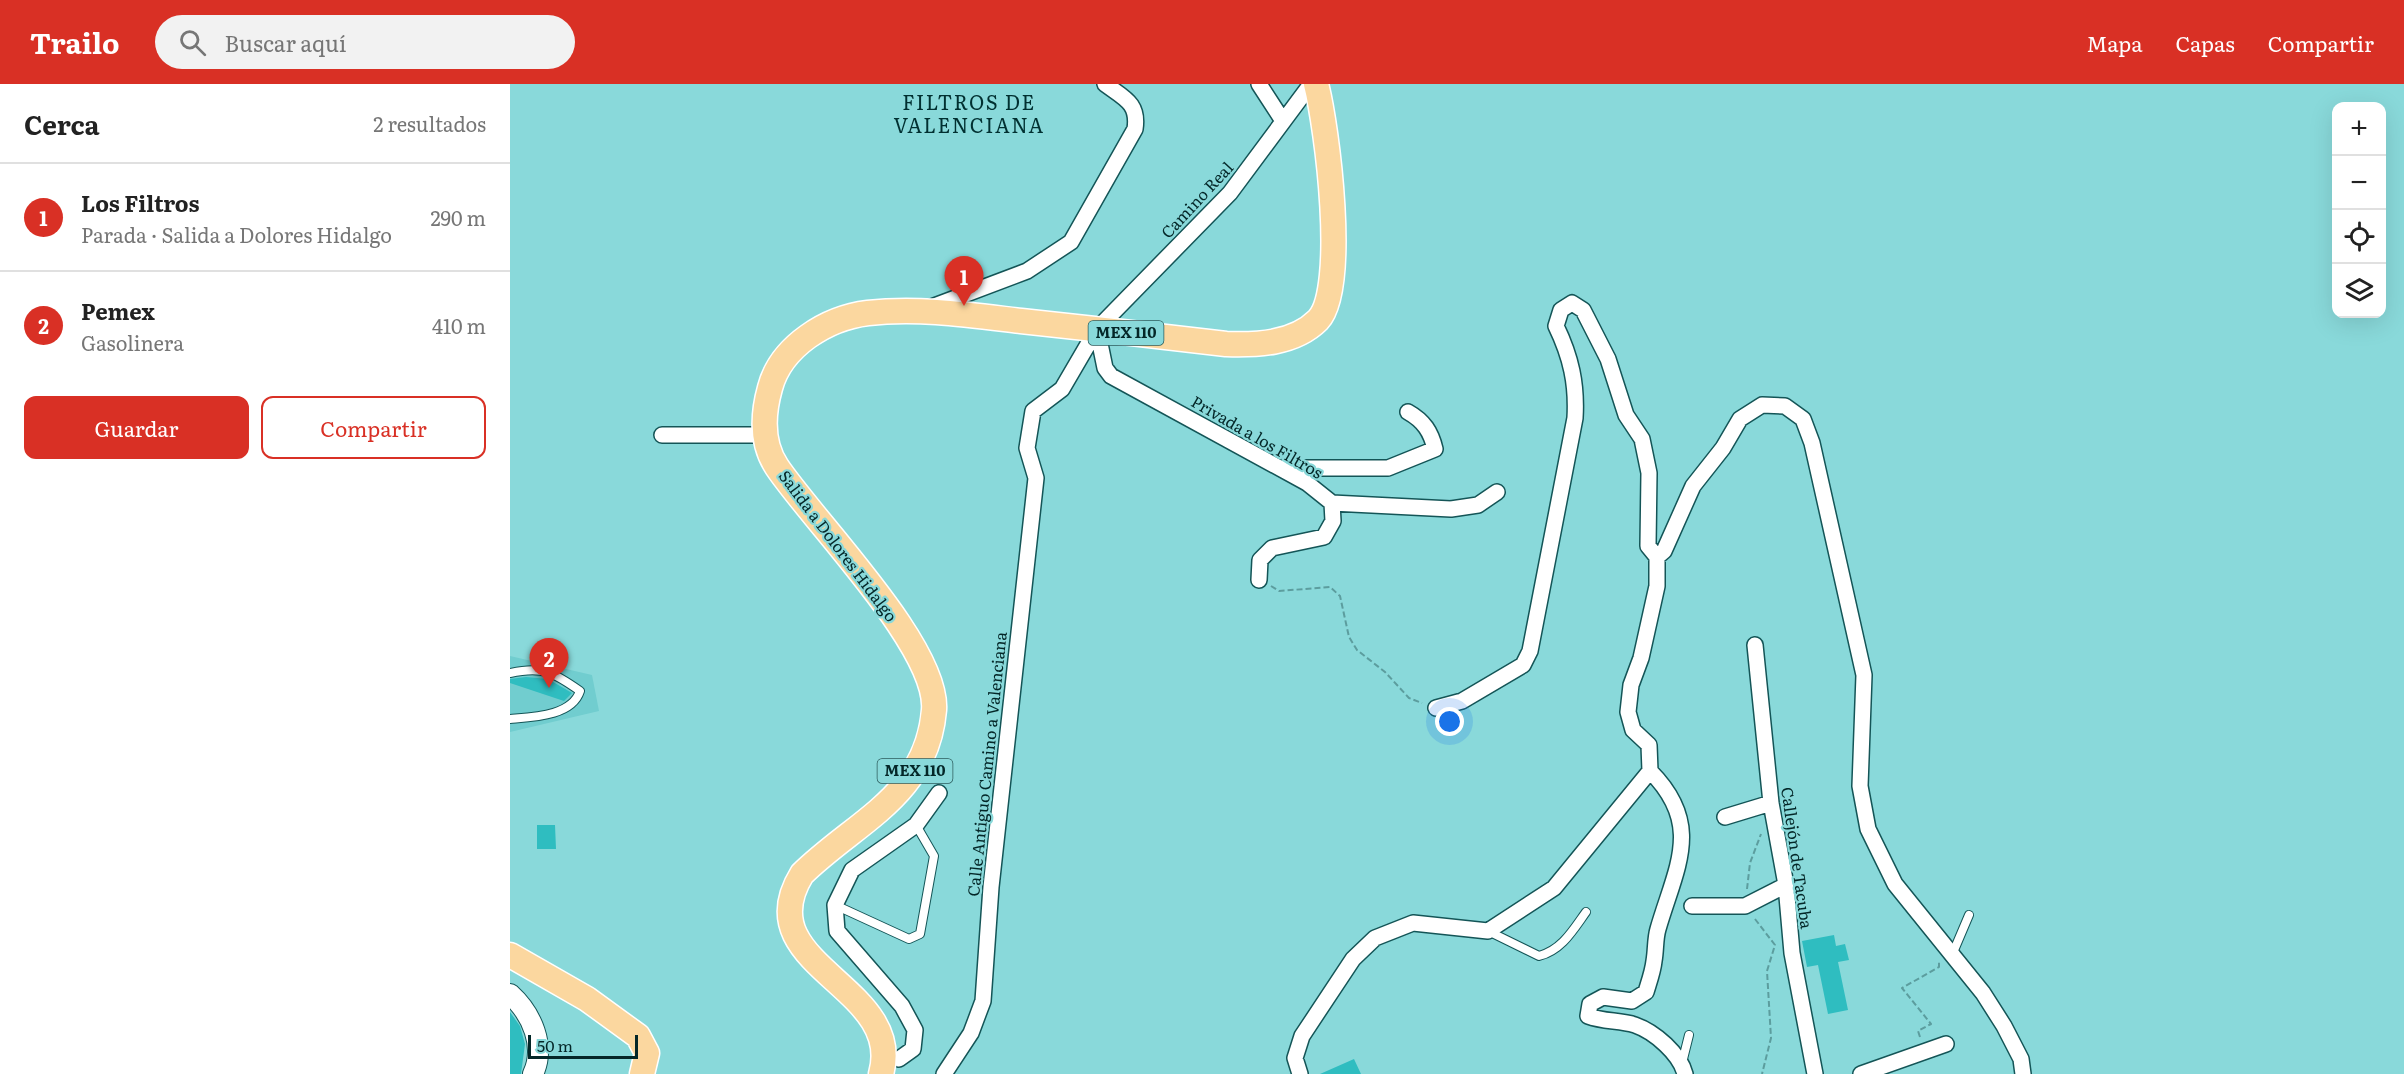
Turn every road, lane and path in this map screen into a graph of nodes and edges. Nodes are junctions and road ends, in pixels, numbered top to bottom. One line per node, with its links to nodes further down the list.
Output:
1 (1105, 84): 6 (street)
2 (1259, 84): 5 (street)
3 (1311, 84): 5 (street, Camino Real)
4 (1316, 84): 7 (main road, Salida a Dolores Hidalgo / MEX 110)
5 (1283, 121): 7 (street, Camino Real)
6 (918, 312): 7 (main road, Salida a Dolores Hidalgo / MEX 110); 10 (main road, Salida a Dolores Hidalgo / MEX 110)
7 (1097, 329): 11 (street, Privada a los Filtros); 44 (street, Calle Antiguo Camino a Valenciana)
8 (1408, 412): 11 (street)
9 (662, 435): 10 (street)
10 (766, 435): 41 (main road, Salida a Dolores Hidalgo / MEX 110)
11 (1279, 468): 13 (street, Privada a los Filtros)
12 (1497, 492): 13 (street)
13 (1332, 503): 15 (street)
14 (1657, 557): 18 (street); 20 (street); 33 (street)
15 (1259, 580): 18 (path)
16 (1755, 645): 22 (street, Callejón de Tacuba)
17 (510, 673): 19 (lane)
18 (1436, 708)
19 (510, 720)
20 (1650, 771): 32 (street); 40 (street)
21 (939, 793): 24 (street)
22 (1771, 803): 23 (street); 26 (street, Callejón de Tacuba)
23 (1725, 817)
24 (916, 825): 27 (street); 27 (lane)
25 (1762, 830): 29 (path)
26 (1786, 885): 29 (street); 47 (street, Callejón de Tacuba)
27 (835, 905): 41 (street)
28 (1692, 906): 29 (street)
29 (1745, 906): 46 (path)
30 (1586, 912): 32 (lane)
31 (1969, 915): 35 (lane)
32 (1488, 931): 45 (street)
33 (1940, 941): 35 (street); 39 (path)
34 (510, 954): 43 (main road)
35 (1952, 955): 49 (street)
36 (510, 994): 42 (street)
37 (1689, 1035): 40 (lane)
38 (1946, 1044): 39 (street)
39 (1926, 1051): 48 (street)
40 (1683, 1068)
41 (893, 1069)
42 (533, 1074)
43 (642, 1074)
44 (944, 1074)
45 (1300, 1074)
46 (1762, 1074)
47 (1815, 1074)
48 (1861, 1074)
49 (2023, 1074)

